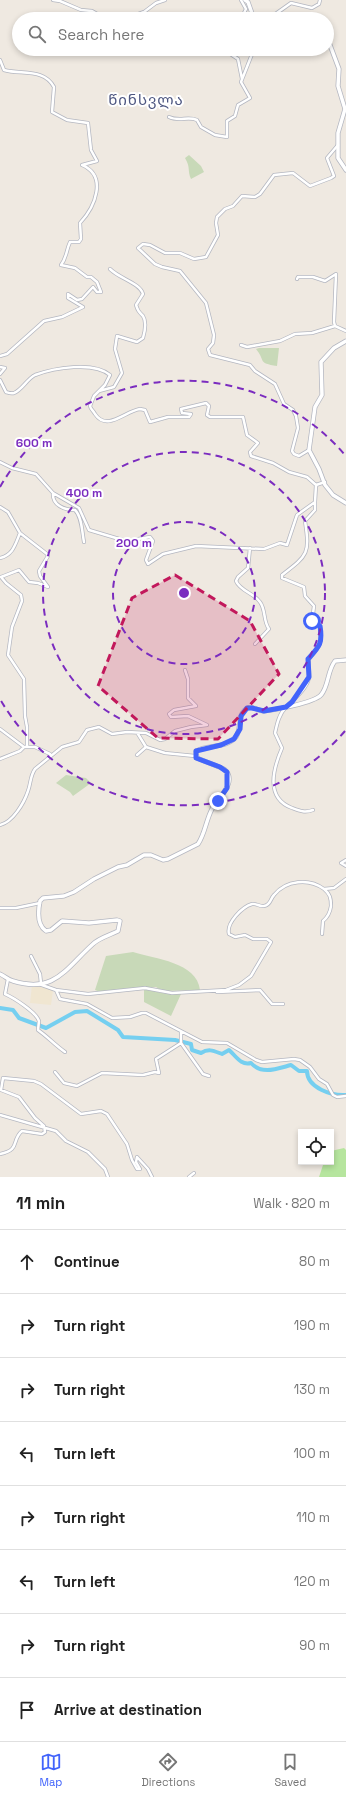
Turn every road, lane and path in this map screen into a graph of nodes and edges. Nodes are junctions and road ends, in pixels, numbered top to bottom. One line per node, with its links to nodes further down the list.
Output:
1 (53, 0): 6 (street)
2 (165, 0): 7 (street)
3 (241, 0): 8 (street)
4 (244, 0): 9 (street)
5 (320, 0): 10 (street)
6 (94, 12)
7 (144, 12)
8 (244, 12)
9 (252, 12)
10 (278, 12)
11 (334, 55): 16 (street)
12 (234, 56): 15 (street)
13 (251, 56): 15 (street)
14 (0, 60): 26 (street)
15 (242, 79): 17 (street)
16 (345, 110): 18 (street)
17 (170, 117)
18 (338, 144): 19 (street); 31 (street)
19 (346, 170)
20 (110, 269): 30 (street)
21 (297, 279): 22 (street)
22 (335, 326): 23 (street); 25 (street)
23 (346, 331)
24 (346, 341): 31 (street)
25 (240, 345)
26 (0, 356)
27 (0, 367): 28 (street)
28 (0, 374)
29 (0, 380): 30 (street)
30 (99, 391): 34 (street)
31 (309, 450): 33 (street)
32 (0, 462): 35 (street)
33 (325, 482): 34 (street); 37 (street)
34 (316, 485): 36 (street)
35 (52, 492): 40 (street); 41 (street)
36 (315, 502): 41 (street); 46 (street)
37 (346, 503)
38 (0, 506): 39 (street)
39 (20, 533): 42 (street); 49 (street)
40 (84, 542)
41 (250, 548): 43 (street)
42 (0, 558)
43 (255, 644)
44 (346, 660): 46 (street)
45 (185, 670): 48 (street)
46 (286, 707): 53 (street); 55 (street)
47 (0, 729): 49 (street)
48 (138, 734): 50 (street); 51 (street)
49 (26, 747): 51 (street); 54 (street)
50 (146, 747): 52 (street); 53 (street)
51 (50, 754): 56 (street)
52 (136, 755)
53 (195, 756): 61 (street)
54 (0, 759)
55 (313, 810)
56 (0, 825)
57 (346, 860): 58 (street)
58 (346, 866)
59 (346, 879): 60 (street)
60 (323, 889): 63 (street); 69 (street)
61 (40, 902): 62 (street); 67 (street)
62 (0, 908)
63 (322, 934)
64 (32, 956): 67 (street)
65 (0, 974): 66 (street)
66 (8, 979): 67 (street); 73 (street)
67 (40, 984): 68 (street)
68 (56, 990): 69 (street); 71 (street)
69 (214, 991): 70 (street)
70 (283, 1004)
71 (181, 1032): 72 (street); 77 (street)
72 (181, 1042): 74 (street); 75 (street)
73 (65, 1052)
74 (55, 1072)
75 (209, 1076)
76 (2, 1077): 79 (street); 83 (street)
77 (346, 1096)
78 (0, 1116): 79 (street)
79 (44, 1128): 80 (street); 82 (street)
80 (0, 1154)
81 (194, 1173): 84 (street)
82 (108, 1177)
83 (152, 1177)
84 (189, 1177)

